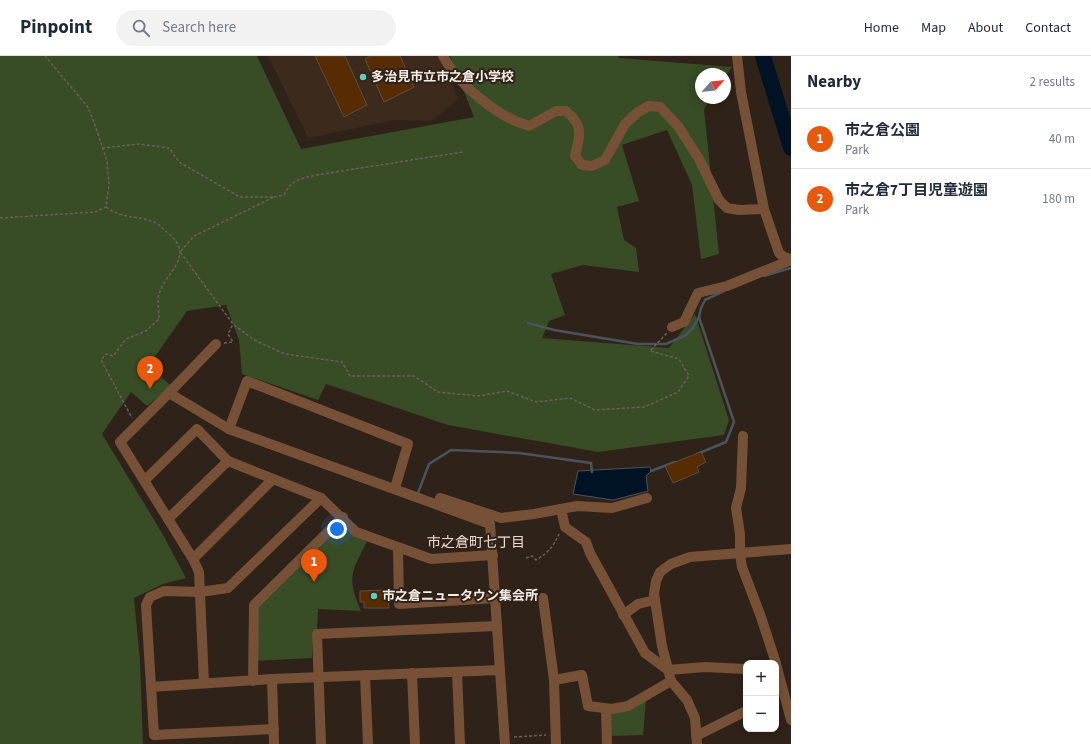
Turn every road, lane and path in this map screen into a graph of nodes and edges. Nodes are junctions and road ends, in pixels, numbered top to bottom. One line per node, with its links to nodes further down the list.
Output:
1 (45, 56): 4 (path)
2 (443, 56): 8 (street)
3 (736, 56): 8 (street)
4 (102, 148): 6 (path); 7 (path)
5 (463, 152): 6 (path)
6 (274, 197): 10 (path)
7 (106, 207): 9 (path); 10 (path)
8 (764, 209): 11 (street)
9 (0, 218)
10 (180, 252): 12 (path); 17 (path)
11 (791, 259): 13 (street)
12 (233, 324): 13 (path); 14 (path)
13 (672, 327)
14 (233, 342)
15 (216, 344): 16 (street)
16 (170, 394): 17 (street); 18 (street)
17 (138, 426): 22 (street)
18 (229, 429): 23 (street); 23 (street)
19 (744, 436): 33 (street)
20 (228, 461): 21 (street); 22 (street); 29 (street)
21 (273, 479): 24 (street); 36 (street)
22 (145, 480): 29 (street)
23 (395, 488): 26 (street)
24 (321, 498): 28 (street); 37 (street)
25 (647, 498): 27 (street)
26 (425, 499): 27 (street); 34 (street)
27 (560, 509): 30 (street)
28 (343, 517): 31 (street); 54 (street)
29 (168, 519): 36 (street)
30 (565, 527): 35 (path); 41 (street)
31 (398, 548): 34 (street); 38 (street)
32 (791, 549): 33 (street)
33 (740, 554): 40 (street); 43 (street)
34 (493, 555): 38 (street)
35 (526, 558)
36 (193, 559): 37 (street)
37 (200, 592): 57 (street); 58 (street)
38 (496, 598): 39 (path); 42 (street)
39 (543, 598): 53 (street)
40 (655, 600): 41 (street); 47 (street)
41 (623, 615): 47 (street)
42 (497, 626): 46 (street); 51 (street)
43 (775, 660)
44 (743, 669): 47 (street)
45 (779, 669): 56 (street)
46 (500, 670): 48 (street); 66 (street)
47 (668, 670): 55 (street)
48 (456, 672): 49 (street); 71 (street)
49 (412, 673): 50 (street); 70 (street)
50 (365, 675): 51 (street); 69 (street)
51 (318, 677): 52 (street); 68 (street)
52 (272, 680): 54 (street); 63 (street)
53 (554, 680): 60 (street); 64 (street)
54 (254, 681): 57 (street)
55 (671, 681): 60 (street); 65 (street)
56 (786, 682): 59 (street)
57 (204, 683): 58 (street)
58 (151, 687): 63 (street)
59 (781, 698): 62 (street)
60 (606, 709): 72 (street)
61 (743, 713): 65 (street)
62 (791, 720)
63 (274, 729): 67 (street)
64 (555, 740): 66 (path)
65 (696, 740)
66 (505, 741)
67 (274, 744)
68 (321, 744)
69 (368, 744)
70 (415, 744)
71 (460, 744)
72 (607, 744)

